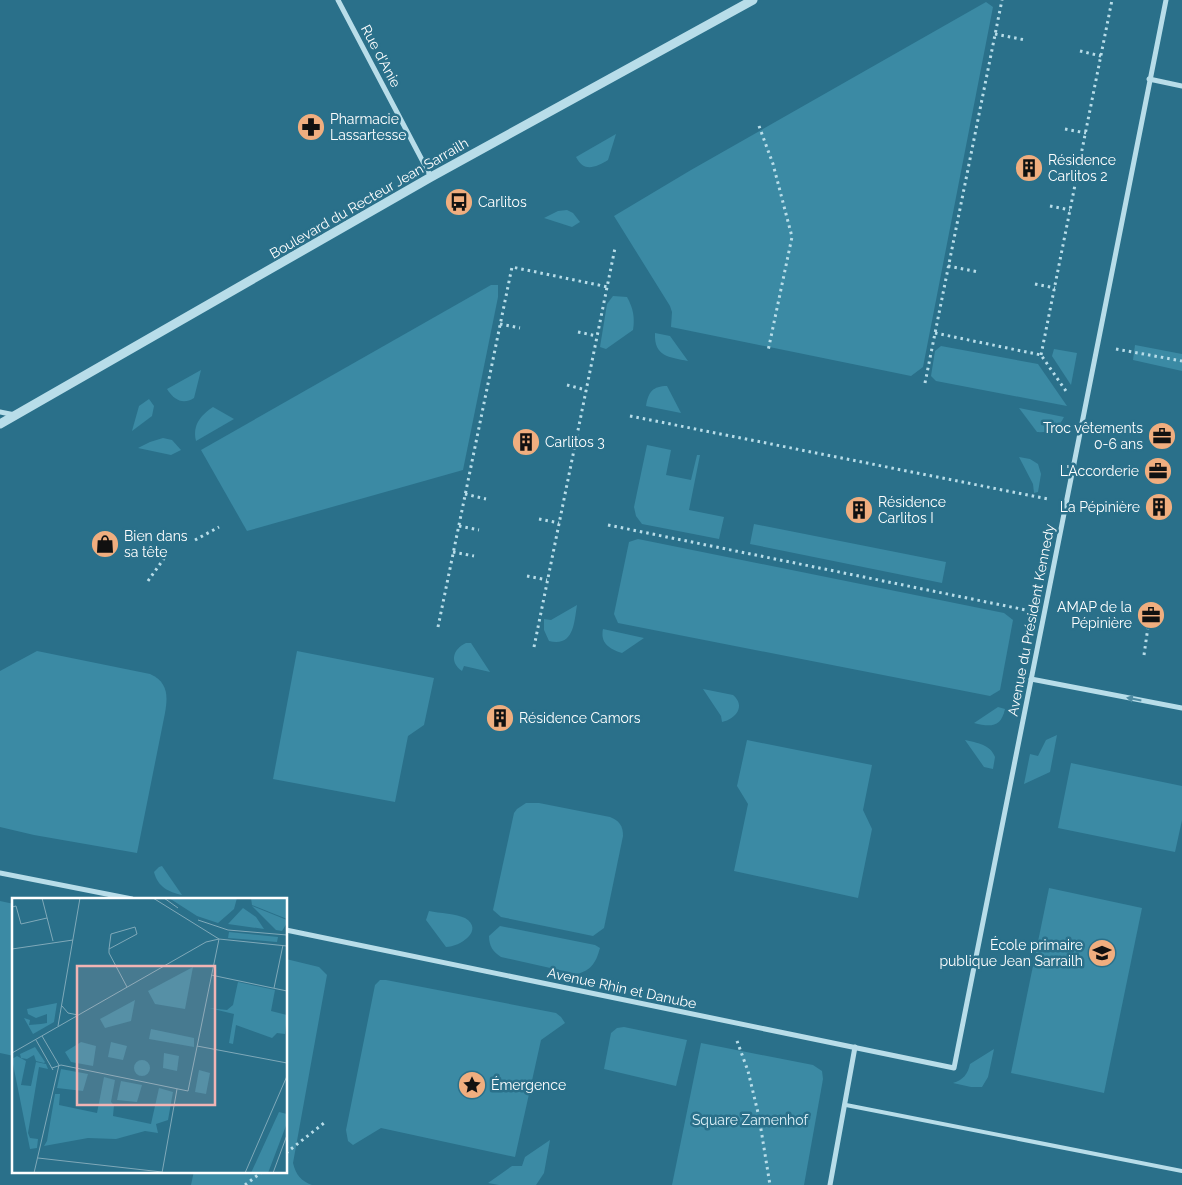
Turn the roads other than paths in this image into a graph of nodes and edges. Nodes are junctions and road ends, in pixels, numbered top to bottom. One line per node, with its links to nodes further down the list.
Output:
1 (338, 0): 6 (street, Rue d'Anie)
2 (753, 0): 6 (street, Boulevard du Recteur Jean Sarrailh)
3 (1166, 0): 4 (street, Avenue du Président Kennedy)
4 (1149, 79): 5 (street); 10 (street, Avenue du Président Kennedy)
5 (1182, 86)
6 (431, 177): 8 (street, Boulevard du Recteur Jean Sarrailh)
7 (0, 412): 8 (street)
8 (15, 415): 9 (street, Boulevard du Recteur Jean Sarrailh)
9 (0, 424)
10 (1031, 679): 11 (street, one-way to 10); 16 (street, Avenue du Président Kennedy)
11 (1182, 708)
12 (0, 873): 13 (street)
13 (127, 898)
14 (288, 930): 15 (street, Avenue Rhin et Danube)
15 (855, 1047): 16 (street, Avenue Rhin et Danube); 17 (street)
16 (954, 1068)
17 (846, 1105): 18 (lane); 19 (street)
18 (1182, 1171)
19 (830, 1185)

